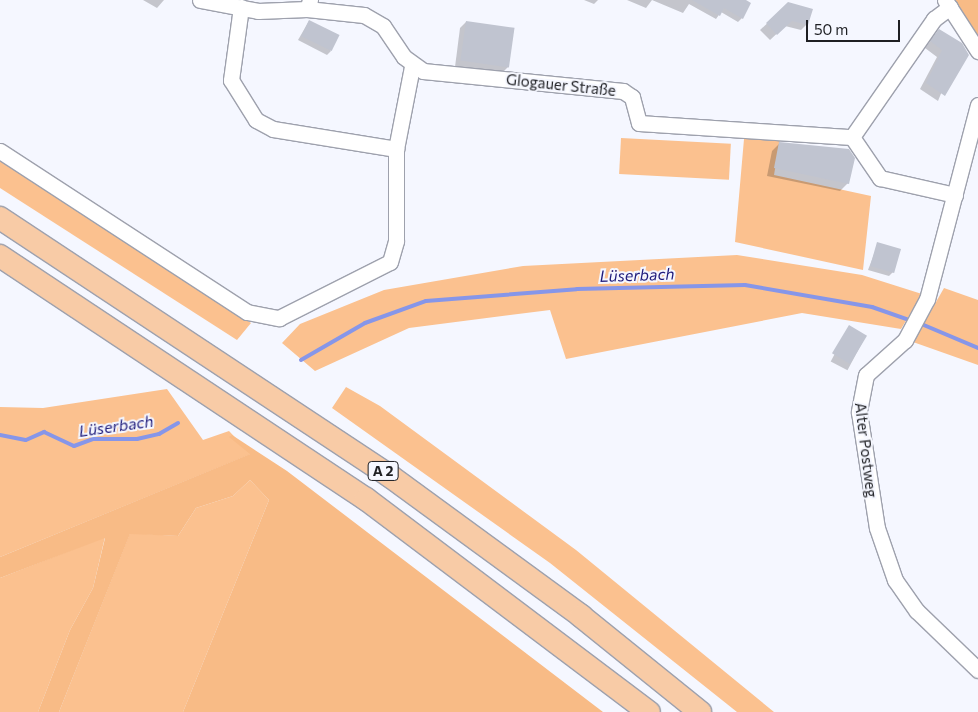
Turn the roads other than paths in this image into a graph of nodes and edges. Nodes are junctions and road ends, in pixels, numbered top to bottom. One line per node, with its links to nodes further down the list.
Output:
1 (200, 0): 4 (street)
2 (309, 4): 4 (street); 6 (street)
3 (948, 4): 5 (street); 8 (street)
4 (241, 7): 9 (street)
5 (978, 51)
6 (412, 66): 8 (street, Glogauer Straße); 9 (street)
7 (978, 105): 11 (street, Alter Postweg)
8 (852, 137): 11 (street)
9 (396, 149): 10 (street)
10 (0, 151)
11 (955, 194): 14 (street, Alter Postweg)
12 (0, 218): 16 (highway, A 2)
13 (0, 256): 15 (highway, A 2)
14 (978, 670)
15 (649, 712)
16 (700, 712)

